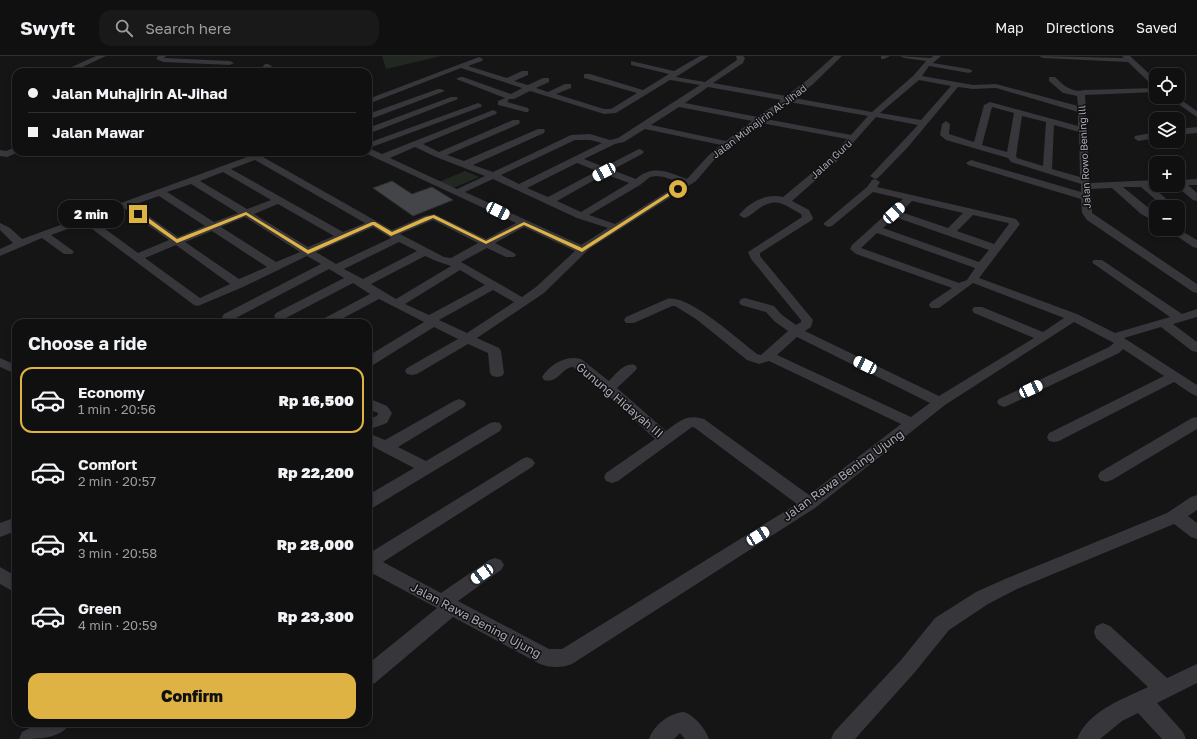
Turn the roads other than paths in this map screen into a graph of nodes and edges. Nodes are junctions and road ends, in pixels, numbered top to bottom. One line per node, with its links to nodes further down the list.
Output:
1 (102, 56): 16 (street)
2 (162, 56): 11 (street)
3 (705, 56): 22 (street)
4 (738, 56): 29 (street)
5 (838, 56): 41 (street, Jalan Muhajirin Al-Jihad)
6 (904, 56): 10 (street)
7 (1043, 56): 8 (street)
8 (1128, 58): 24 (street)
9 (479, 59): 14 (street)
10 (932, 60): 19 (street); 23 (street, Jalan Guru)
11 (180, 61): 15 (street); 17 (street)
12 (634, 63): 22 (street)
13 (238, 65): 18 (street)
14 (461, 66): 27 (street); 43 (street)
15 (171, 67)
16 (74, 68)
17 (224, 68)
18 (235, 68)
19 (969, 71)
20 (525, 73): 27 (street)
21 (588, 76): 37 (street)
22 (673, 76): 29 (street); 37 (street)
23 (917, 77): 30 (street); 51 (street, Jalan Guru)
24 (1149, 78)
25 (460, 79): 32 (street)
26 (1052, 79): 39 (street)
27 (507, 80): 33 (street)
28 (546, 80): 33 (street)
29 (707, 84): 41 (street); 44 (street)
30 (956, 85): 48 (street); 58 (street)
31 (568, 86): 38 (street)
32 (483, 88): 36 (street); 40 (street)
33 (529, 88): 38 (street); 40 (street)
34 (1149, 90): 39 (street, Jalan Rowo Bening lll)
35 (441, 91): 53 (street)
36 (471, 92)
37 (643, 92): 38 (street)
38 (549, 94)
39 (1081, 94): 48 (street, Jalan Rowo Bening lll)
40 (511, 97): 47 (street)
41 (788, 98): 51 (street); 55 (street, Jalan Muhajirin Al-Jihad)
42 (454, 99): 54 (street)
43 (372, 100)
44 (678, 104): 55 (street); 61 (street)
45 (1182, 104): 52 (street)
46 (478, 105): 59 (street)
47 (525, 110)
48 (1081, 110): 63 (street, Jalan Rowo Bening lll)
49 (493, 112): 67 (street)
50 (1018, 112): 56 (street); 75 (street); 81 (street)
51 (874, 114): 58 (street); 69 (street, Jalan Guru)
52 (1197, 115)
53 (372, 116)
54 (405, 117): 59 (street); 62 (street)
55 (759, 119): 69 (street); 74 (street, Jalan Muhajirin Al-Jihad)
56 (1050, 121): 63 (street); 88 (street)
57 (516, 122): 80 (street)
58 (922, 123): 95 (street)
59 (423, 124): 67 (street); 72 (street)
60 (946, 124): 75 (street)
61 (642, 126): 71 (street); 74 (street)
62 (372, 129)
63 (1082, 130): 97 (street, Jalan Rowo Bening lll)
64 (1197, 130): 66 (street)
65 (541, 131): 86 (street)
66 (1185, 131)
67 (442, 133): 73 (street)
68 (1149, 136): 70 (street)
69 (853, 138): 111 (street, Jalan Guru)
70 (1138, 138)
71 (611, 143): 84 (street); 90 (street)
72 (372, 144)
73 (416, 144): 80 (street); 83 (street)
74 (728, 144): 92 (street, Jalan Muhajirin Al-Jihad)
75 (977, 146): 81 (street)
76 (12, 152): 78 (street)
77 (639, 152): 89 (street)
78 (0, 153)
79 (372, 153): 83 (street)
80 (439, 155): 86 (street)
81 (1011, 156): 88 (street)
82 (256, 157): 87 (street); 120 (street)
83 (381, 158): 104 (street)
84 (576, 160): 89 (street); 101 (street)
85 (971, 163): 106 (street)
86 (464, 165): 90 (street)
87 (224, 168): 91 (street); 108 (street)
88 (1047, 170): 97 (street)
89 (604, 172): 94 (street); 110 (street)
90 (492, 175): 101 (street); 104 (street)
91 (192, 180): 103 (street); 114 (street)
92 (688, 182): 94 (street); 125 (street, Jalan Muhajirin Al-Jihad)
93 (1197, 182): 96 (street)
94 (637, 183): 118 (street)
95 (873, 183): 105 (street); 122 (street)
96 (1185, 183)
97 (1085, 184): 100 (street); 106 (street, Jalan Rowo Bening lll)
98 (1144, 184): 99 (street); 100 (street); 109 (street)
99 (1149, 184)
100 (1115, 185): 117 (street)
101 (519, 188): 110 (street)
102 (1185, 189): 107 (street)
103 (160, 192): 112 (street); 124 (street)
104 (458, 192): 121 (street)
105 (910, 198): 113 (street); 115 (street)
106 (1086, 198): 154 (street, Jalan Rowo Bening lll)
107 (1197, 198)
108 (279, 200): 114 (street); 129 (street)
109 (1162, 200)
110 (549, 201): 118 (street)
111 (785, 201): 116 (street); 170 (street)
112 (125, 204): 119 (street); 132 (street)
113 (970, 212): 127 (street); 136 (street)
114 (246, 213): 124 (street); 139 (street)
115 (894, 213): 126 (street); 127 (street)
116 (744, 215)
117 (1149, 215)
118 (580, 216): 125 (street)
119 (85, 219): 128 (street); 143 (street)
120 (374, 223): 129 (street); 130 (street)
121 (524, 223): 133 (street); 137 (street)
122 (828, 224)
123 (0, 226): 134 (street)
124 (213, 226): 132 (street); 148 (street)
125 (617, 228): 137 (street, Jalan Muhajirin Al-Jihad)
126 (875, 229): 147 (street); 153 (street)
127 (950, 232): 136 (street)
128 (43, 234): 134 (street); 138 (street)
129 (342, 236): 139 (street)
130 (395, 236): 133 (street); 140 (street); 146 (street)
131 (1182, 236): 135 (street)
132 (177, 241): 143 (street); 151 (street)
133 (486, 243): 142 (street); 145 (street)
134 (21, 244): 141 (street)
135 (1197, 245)
136 (995, 248): 147 (street)
137 (582, 250): 156 (street, Jalan Muhajirin Al-Jihad)
138 (68, 252)
139 (308, 252): 146 (street); 148 (street)
140 (424, 252): 145 (street); 150 (street)
141 (0, 253)
142 (510, 255)
143 (137, 257): 151 (street)
144 (1098, 262): 165 (street)
145 (456, 264): 152 (street); 158 (street)
146 (333, 266): 150 (street); 163 (street)
147 (982, 266): 149 (street)
148 (275, 267): 151 (street)
149 (972, 279): 153 (street); 164 (street)
150 (358, 281): 155 (street); 162 (street)
151 (239, 284)
152 (493, 285): 156 (street); 168 (street)
153 (960, 287): 159 (street)
154 (1197, 289)
155 (379, 294): 158 (street); 166 (street)
156 (522, 302): 172 (street, Jalan Muhajirin Al-Jihad)
157 (745, 302): 170 (street)
158 (396, 304): 168 (street)
159 (935, 305)
160 (978, 310): 171 (street)
161 (1197, 313): 165 (street)
162 (280, 316)
163 (228, 317)
164 (1073, 317): 171 (street, Jalan Rawa Bening Ujung); 173 (street)
165 (1180, 318): 169 (street)
166 (332, 319)
167 (630, 320): 175 (street)
168 (432, 321): 172 (street); 176 (street)
169 (1162, 323): 173 (street); 174 (street)
170 (796, 331): 175 (street); 186 (street)
171 (1044, 337): 186 (street, Jalan Rawa Bening Ujung)
172 (467, 339): 180 (street, Jalan Muhajirin Al-Jihad); 181 (street)
173 (1118, 340): 183 (street); 187 (street)
174 (1197, 348)
175 (769, 356): 192 (street)
176 (372, 359)
177 (0, 362): 178 (street)
178 (12, 368)
179 (630, 368): 184 (street)
180 (412, 372)
181 (497, 373)
182 (549, 377): 184 (street, Gunung Hidayah III)
183 (1173, 377): 185 (street); 194 (street)
184 (609, 388): 195 (street, Gunung Hidayah III)
185 (1197, 391)
186 (940, 402): 192 (street, Jalan Rawa Bening Ujung)
187 (1004, 402)
188 (372, 404): 191 (street)
189 (459, 404): 197 (street)
190 (1197, 422): 200 (street)
191 (372, 423)
192 (913, 424): 204 (street, Jalan Rawa Bening Ujung)
193 (495, 427): 199 (street)
194 (1054, 437)
195 (665, 439): 201 (street); 204 (street, Gunung Hidayah III)
196 (372, 440): 197 (street)
197 (386, 447): 199 (street)
198 (527, 463): 209 (street)
199 (427, 468): 202 (street)
200 (1106, 476)
201 (612, 477)
202 (372, 498)
203 (1197, 501): 205 (street)
204 (809, 504): 214 (street, Jalan Rawa Bening Ujung)
205 (1175, 516): 208 (street); 224 (street)
206 (12, 526): 207 (street)
207 (0, 530)
208 (1197, 532)
209 (372, 560)
210 (372, 565): 214 (street, Jalan Rawa Bening Ujung)
211 (495, 565): 214 (street)
212 (0, 575): 213 (street)
213 (12, 582)
214 (448, 604): 216 (street)
215 (1103, 632): 218 (street)
216 (372, 672)
217 (1197, 673): 218 (street)
218 (1165, 689): 219 (street)
219 (1141, 701): 225 (street); 226 (street)
220 (52, 727): 221 (street)
221 (29, 739)
222 (659, 739): 223 (street)
223 (699, 739)
224 (841, 739)
225 (1087, 739)
226 (1176, 739)

